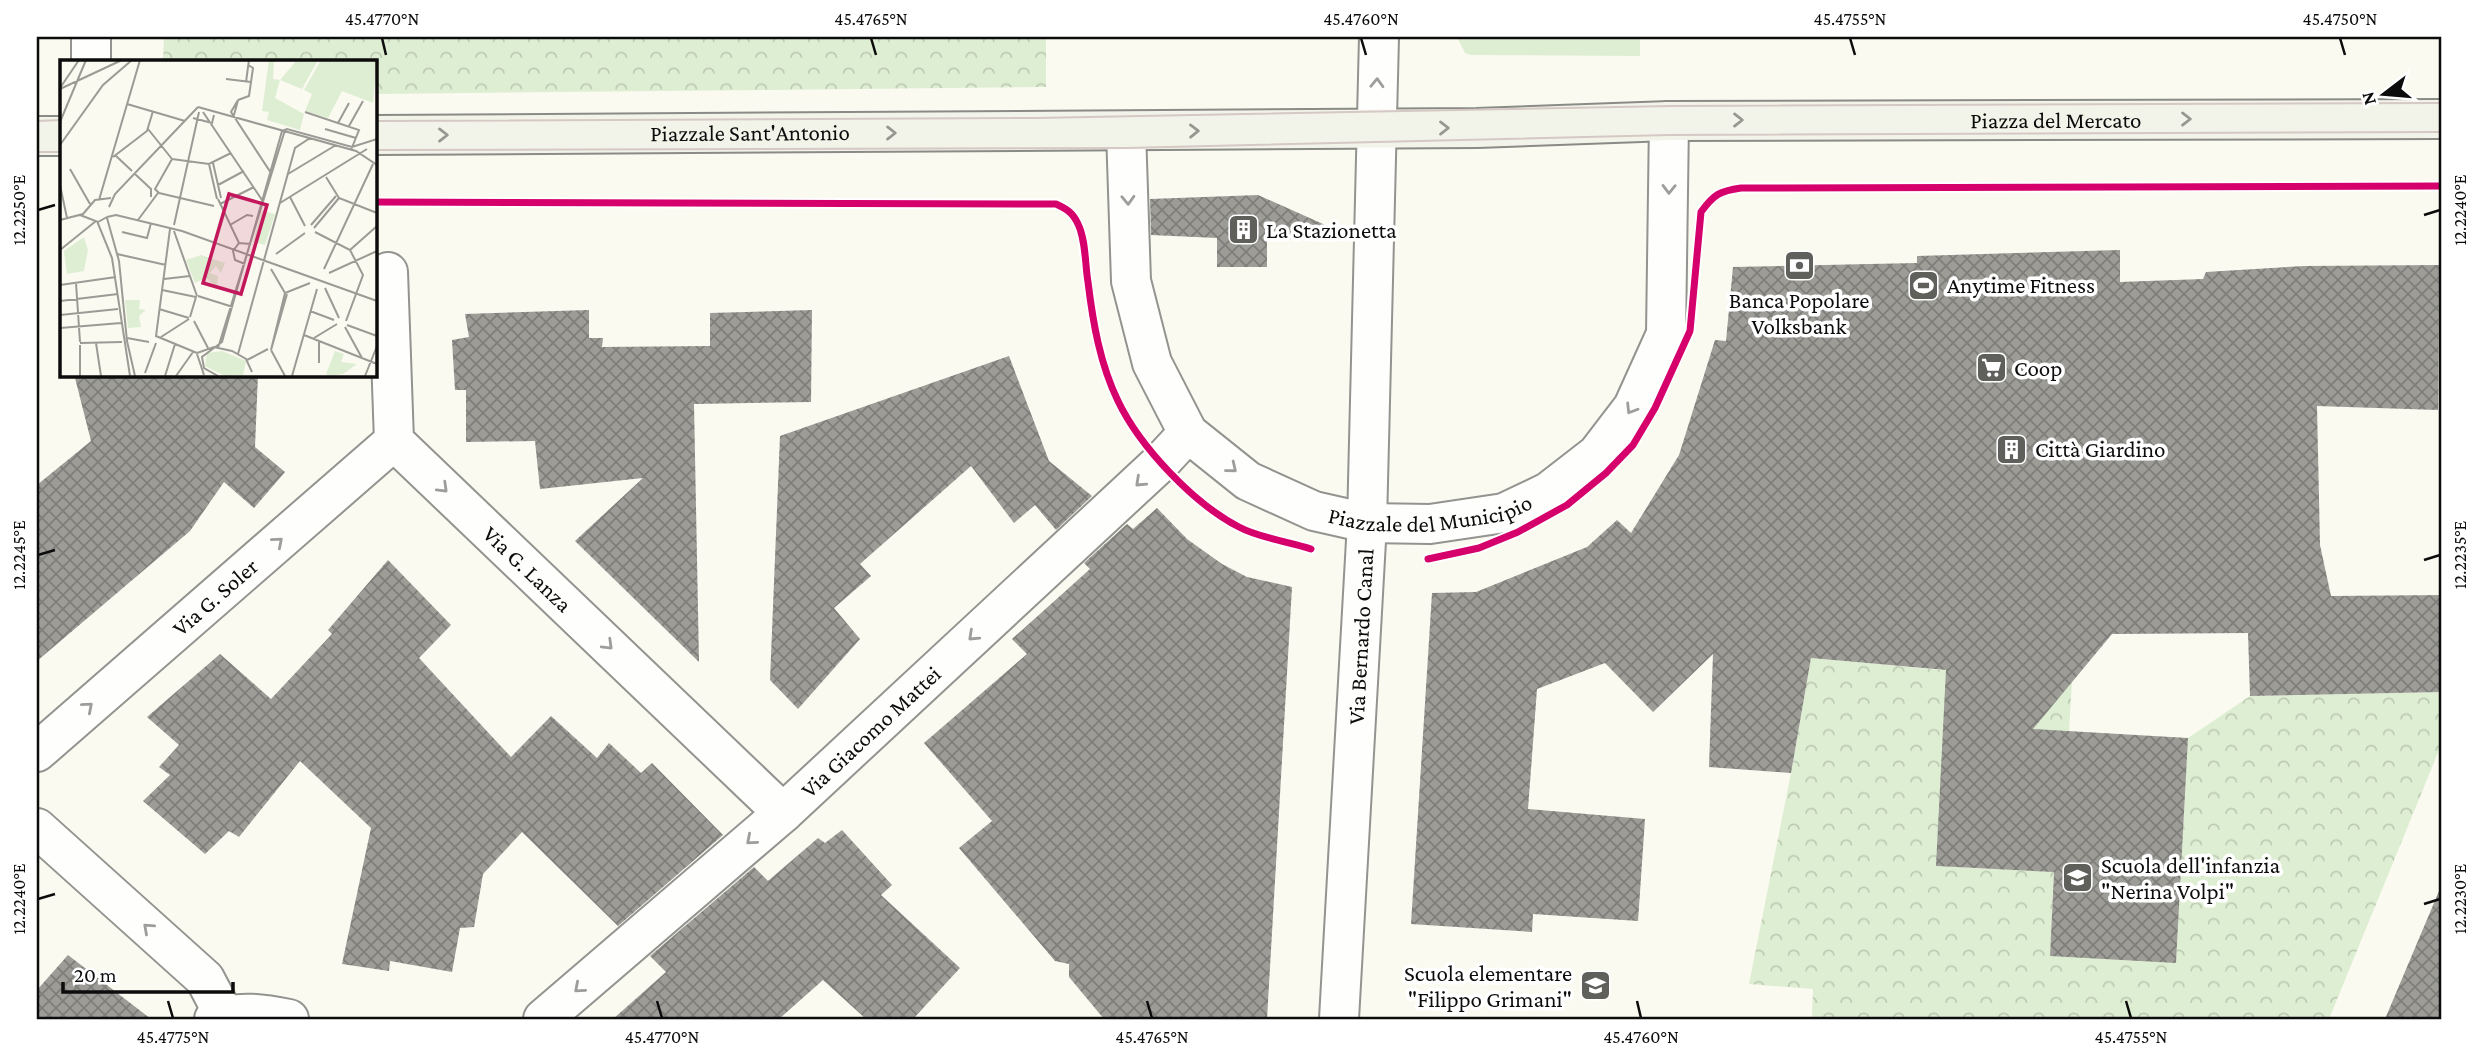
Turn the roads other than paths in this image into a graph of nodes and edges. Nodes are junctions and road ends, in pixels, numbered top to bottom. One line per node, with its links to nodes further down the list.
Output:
1 (91, 37): 3 (street)
2 (1378, 37): 6 (street, one-way to 2)
3 (91, 60)
4 (2442, 119): 5 (street, Piazza del Mercato, one-way to 4)
5 (1669, 121): 6 (street, one-way to 5); 14 (street, Piazzale del Municipio, one-way to 14)
6 (1376, 128): 7 (street, one-way to 6); 14 (street, Via Bernardo Canal)
7 (1126, 131): 8 (street, Piazzale Sant'Antonio, one-way to 7); 12 (street, Piazzale del Municipio, one-way to 12)
8 (376, 135)
9 (37, 136): 10 (street)
10 (60, 136)
11 (388, 272): 13 (street)
12 (1188, 433): 14 (street, Piazzale del Municipio, one-way to 14); 16 (street, Via Giacomo Mattei, one-way to 16)
13 (394, 441): 15 (street, Via G. Soler, one-way to 13); 16 (street, Via G. Lanza, one-way to 16)
14 (1367, 523): 21 (street, Via Bernardo Canal)
15 (37, 752)
16 (783, 813): 20 (street, Via Giacomo Mattei, one-way to 20)
17 (37, 828): 18 (street, one-way to 17)
18 (221, 1018): 19 (street)
19 (289, 1019)
20 (543, 1019)
21 (1339, 1019)

